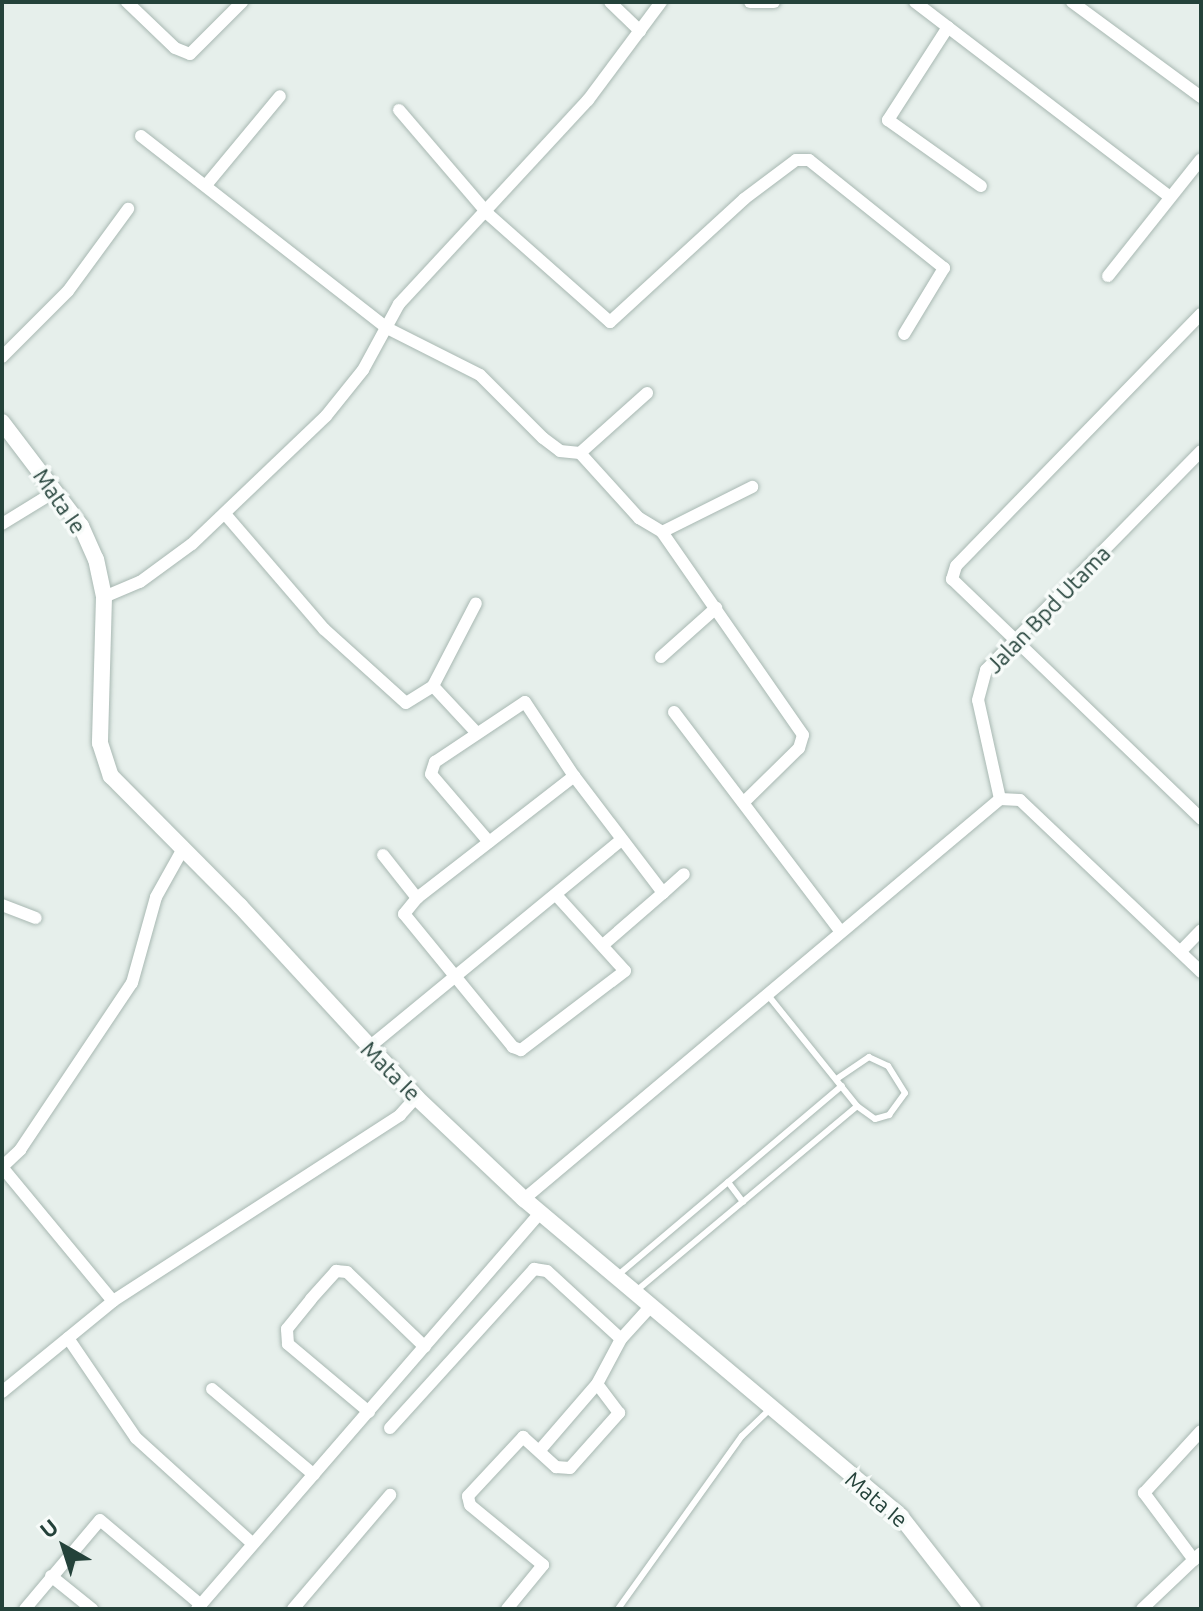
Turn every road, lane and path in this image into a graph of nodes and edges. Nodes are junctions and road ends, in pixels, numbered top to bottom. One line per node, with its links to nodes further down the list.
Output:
1 (127, 2): 2 (street)
2 (242, 2)
3 (610, 2): 10 (street)
4 (661, 2): 10 (street)
5 (750, 2): 6 (street)
6 (774, 2)
7 (915, 2): 9 (street)
8 (1072, 2): 12 (street)
9 (948, 27): 17 (street); 18 (street)
10 (640, 31): 20 (street)
11 (280, 96): 16 (street)
12 (1201, 97)
13 (399, 110): 20 (street)
14 (141, 136): 16 (street)
15 (1201, 159): 18 (street)
16 (207, 184): 23 (street)
17 (981, 186)
18 (1170, 197): 21 (street)
19 (128, 209): 25 (street)
20 (488, 214): 23 (street); 24 (street)
21 (1108, 276)
22 (1201, 314): 38 (street)
23 (387, 328): 29 (street); 32 (street)
24 (904, 334)
25 (2, 357)
26 (647, 393): 29 (street)
27 (2, 422): 31 (street, Mata Ie)
28 (1201, 451): 38 (street, Jalan Bpd Utama)
29 (580, 453): 34 (street)
30 (752, 487): 34 (street)
31 (54, 492): 33 (street); 35 (street, Mata Ie)
32 (225, 514): 35 (street); 40 (street)
33 (2, 524)
34 (662, 532): 37 (street)
35 (104, 597): 49 (street, Mata Ie)
36 (476, 603): 40 (street)
37 (716, 608): 39 (street); 45 (street)
38 (1017, 643): 44 (street, Jalan Bpd Utama); 46 (street)
39 (661, 657)
40 (433, 686): 42 (street)
41 (674, 712): 45 (street)
42 (475, 731): 43 (street); 48 (street)
43 (574, 776): 47 (street); 48 (street)
44 (1000, 799): 58 (street); 60 (street)
45 (745, 801): 58 (street)
46 (1201, 819)
47 (621, 840): 52 (street); 53 (street)
48 (489, 842): 54 (street)
49 (184, 847): 64 (street, Mata Ie); 69 (street)
50 (383, 855): 54 (street)
51 (684, 874): 52 (street)
52 (663, 893): 59 (street)
53 (557, 896): 59 (street); 62 (street)
54 (417, 898): 62 (street)
55 (2, 905): 56 (street)
56 (36, 918)
57 (1201, 930): 60 (street)
58 (841, 932): 63 (street)
59 (603, 945): 62 (street)
60 (1181, 951): 61 (street)
61 (1201, 972)
62 (456, 976): 64 (street)
63 (767, 994): 65 (lane); 71 (street)
64 (368, 1048): 67 (street, Mata Ie)
65 (838, 1078): 66 (lane); 68 (lane)
66 (842, 1086): 68 (lane); 70 (lane)
67 (416, 1097): 71 (street, Mata Ie); 76 (street)
68 (857, 1106): 72 (lane)
69 (2, 1167): 76 (street)
70 (728, 1182): 72 (lane); 74 (lane)
71 (524, 1199): 73 (street, Mata Ie)
72 (743, 1202): 75 (lane)
73 (540, 1213): 74 (street, Mata Ie); 80 (street)
74 (615, 1278): 75 (street, Mata Ie)
75 (634, 1293): 77 (street, Mata Ie)
76 (113, 1301): 78 (street)
77 (650, 1307): 79 (street); 84 (street, Mata Ie)
78 (68, 1338): 83 (street); 91 (street)
79 (621, 1339): 81 (street); 86 (street)
80 (425, 1347): 85 (street); 85 (street)
81 (597, 1384): 88 (street); 88 (street)
82 (212, 1389): 89 (street)
83 (2, 1392)
84 (769, 1410): 94 (street, Mata Ie); 100 (lane)
85 (369, 1412): 89 (street)
86 (390, 1428)
87 (1201, 1431): 92 (street)
88 (540, 1450): 99 (street)
89 (314, 1475): 91 (street)
90 (390, 1495): 96 (street)
91 (252, 1543): 95 (street)
92 (1197, 1557): 101 (street)
93 (51, 1576): 95 (street); 97 (street); 98 (street)
94 (966, 1606)
95 (199, 1607)
96 (299, 1607)
97 (25, 1609)
98 (92, 1609)
99 (507, 1609)
100 (618, 1609)
101 (1142, 1609)

